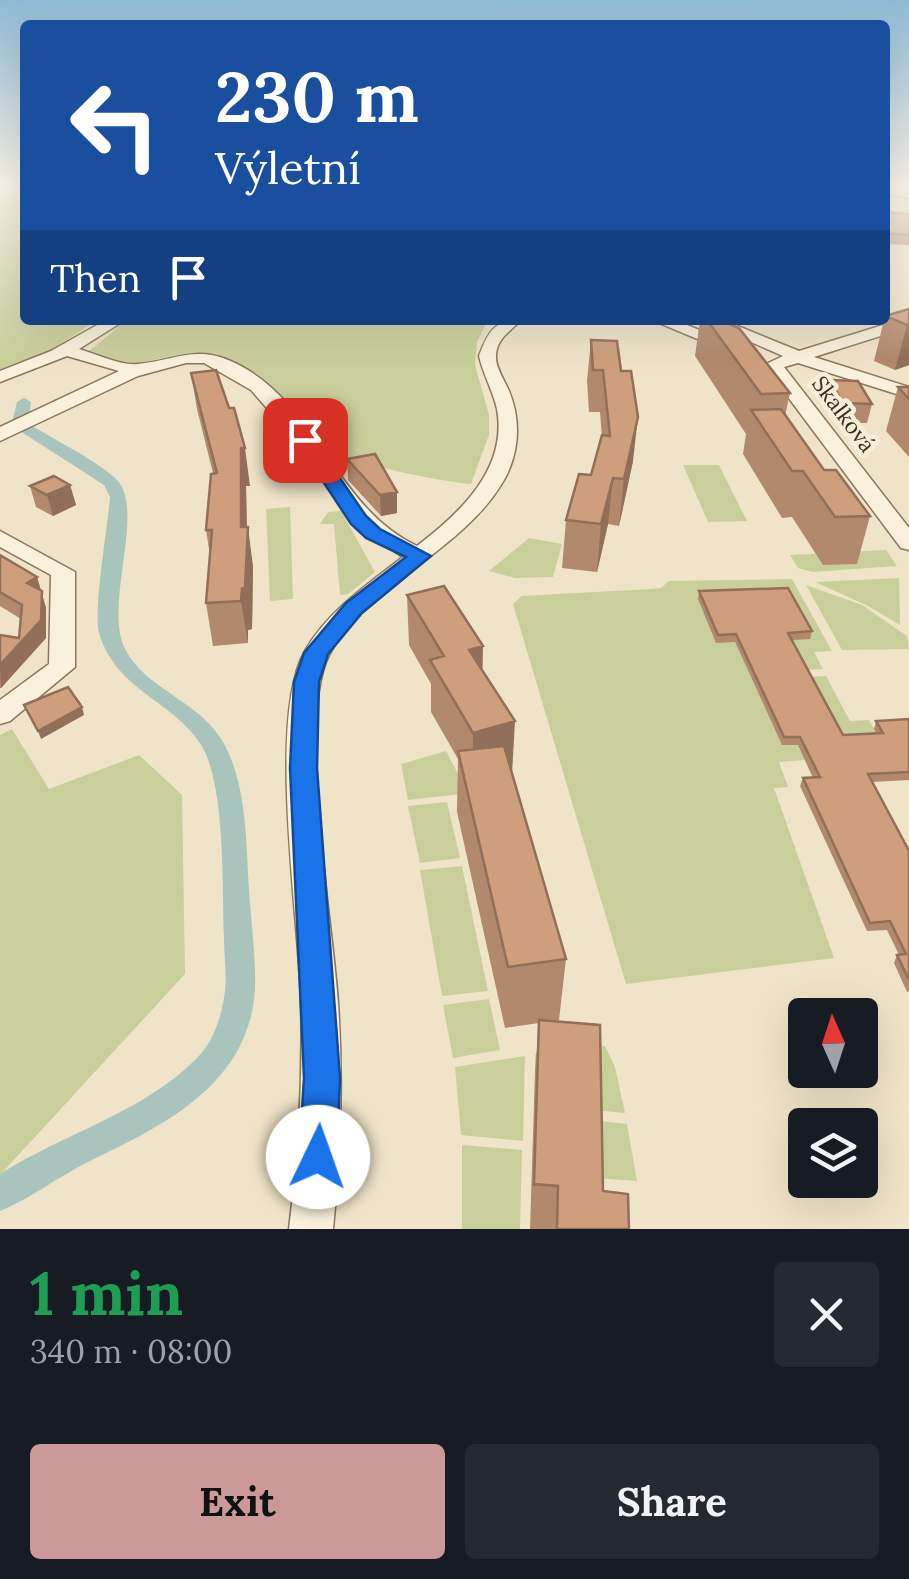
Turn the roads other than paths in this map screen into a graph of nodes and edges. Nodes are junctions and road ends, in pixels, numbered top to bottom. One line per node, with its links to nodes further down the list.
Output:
1 (909, 322): 7 (street, Skalková)
2 (109, 325): 6 (street)
3 (507, 325): 15 (street)
4 (680, 325): 8 (street, Skalková)
5 (722, 325): 7 (street)
6 (66, 351): 9 (street); 10 (street)
7 (800, 356): 8 (street, Skalková); 11 (street)
8 (773, 365): 14 (street, Skalková)
9 (139, 371): 12 (street); 15 (street)
10 (0, 377)
11 (909, 393)
12 (8, 431)
13 (0, 538): 16 (street)
14 (909, 543)
15 (420, 556): 17 (street)
16 (0, 714)
17 (311, 1229)

